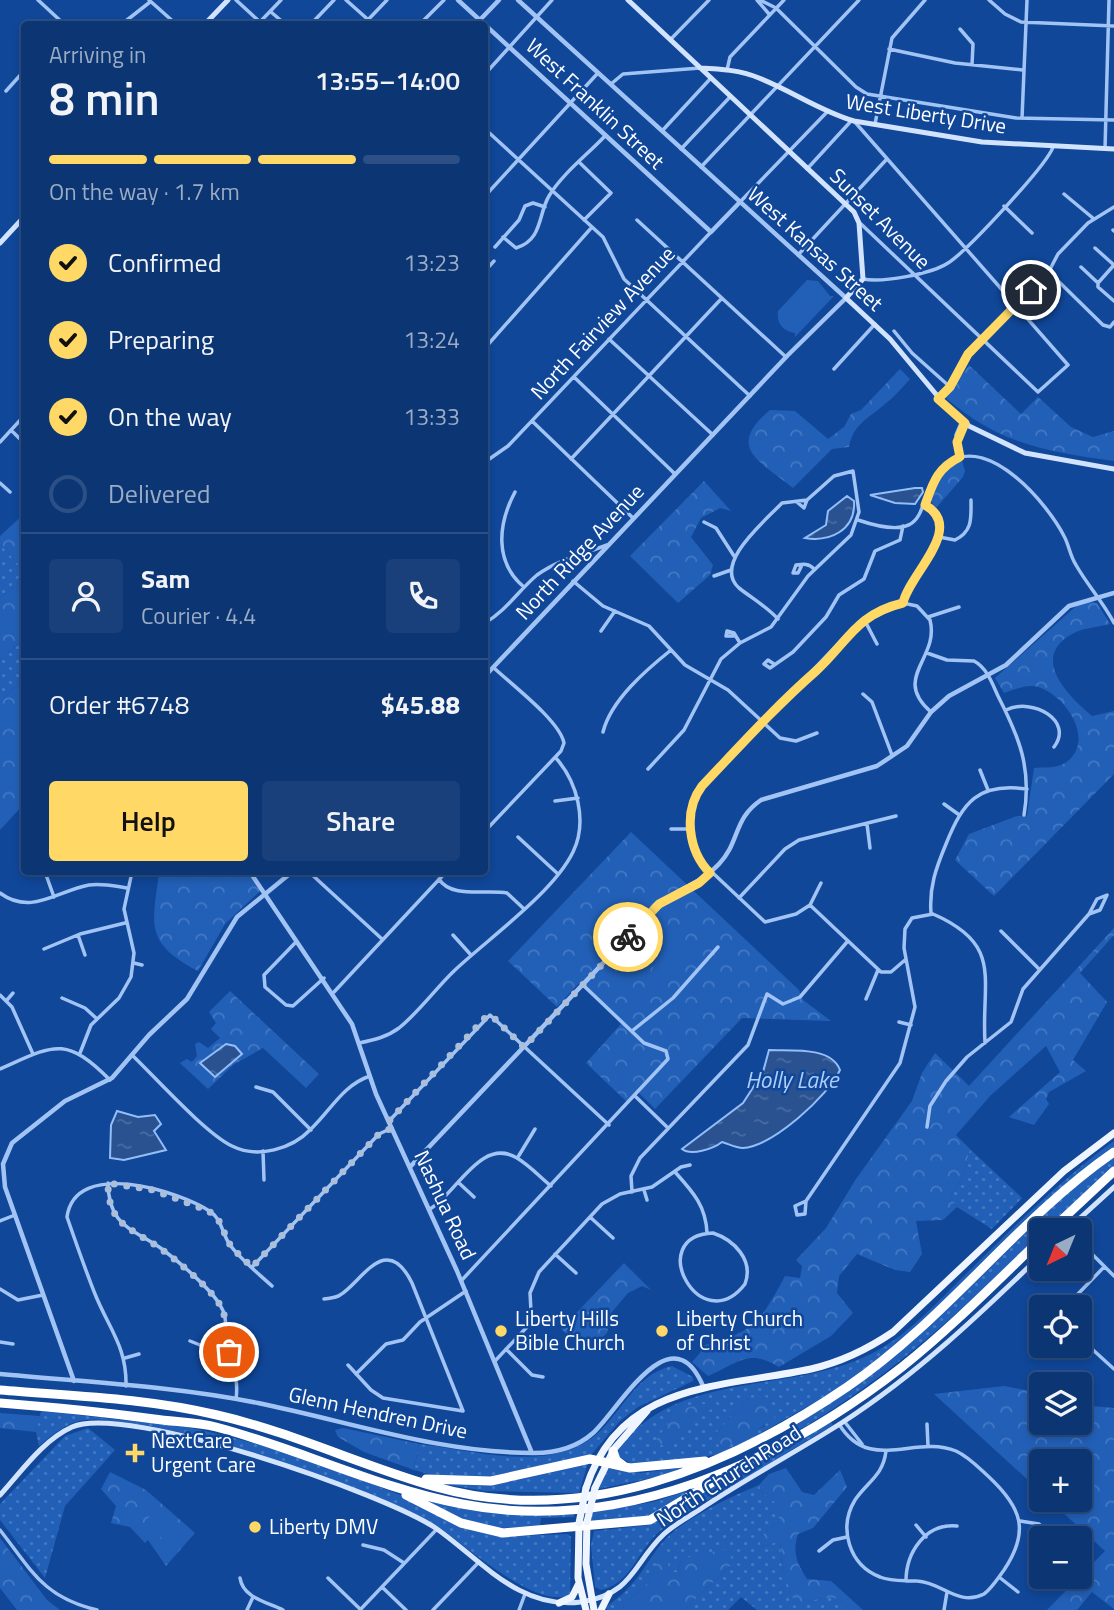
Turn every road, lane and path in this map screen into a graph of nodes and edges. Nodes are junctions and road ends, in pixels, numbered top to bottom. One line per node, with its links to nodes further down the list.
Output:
1 (38, 0): 29 (street)
2 (228, 0): 27 (main road)
3 (236, 0): 34 (street)
4 (281, 0): 24 (street)
5 (334, 0): 37 (street)
6 (346, 0): 28 (street)
7 (387, 0): 28 (street)
8 (444, 0): 38 (street)
9 (458, 0): 39 (street, West Franklin Street)
10 (499, 0): 40 (street)
11 (518, 0): 26 (street, West Kansas Street)
12 (552, 0): 26 (street)
13 (628, 0): 45 (main road, Sunset Avenue)
14 (709, 0): 45 (street)
15 (758, 0): 23 (street); 25 (street)
16 (783, 0): 23 (street)
17 (859, 0): 46 (street)
18 (926, 0): 48 (street)
19 (989, 0): 41 (street)
20 (1027, 0): 41 (street)
21 (1110, 0): 42 (street)
22 (150, 1): 30 (street); 31 (street)
23 (776, 8): 25 (street); 46 (street)
24 (271, 11): 35 (street); 36 (street)
25 (769, 15): 51 (street)
26 (536, 17): 47 (street); 57 (street, West Kansas Street)
27 (211, 19): 32 (main road); 33 (street)
28 (368, 20)
29 (61, 21)
30 (126, 21)
31 (173, 21)
32 (209, 21)
33 (213, 21)
34 (257, 21)
35 (261, 21)
36 (282, 21)
37 (315, 21)
38 (423, 21)
39 (477, 21)
40 (479, 21)
41 (1025, 23): 42 (street); 52 (street)
42 (1111, 25): 54 (street)
43 (960, 29): 49 (street)
44 (488, 30): 47 (street, West Franklin Street)
45 (670, 40): 50 (main road, Sunset Avenue)
46 (816, 46): 60 (street); 63 (street)
47 (509, 47): 53 (street); 64 (street, West Franklin Street)
48 (889, 49): 49 (street); 63 (street)
49 (972, 65): 52 (street)
50 (700, 68): 51 (main road, West Liberty Drive); 58 (main road, Sunset Avenue); 59 (street)
51 (727, 70): 60 (main road, West Liberty Drive)
52 (1023, 70): 67 (street)
53 (488, 71)
54 (1107, 73): 55 (street); 69 (street)
55 (1114, 73)
56 (21, 74): 61 (street)
57 (597, 74): 59 (street, West Kansas Street); 64 (street)
58 (711, 78): 62 (main road, Sunset Avenue); 73 (street)
59 (610, 85): 73 (street, West Kansas Street)
60 (778, 87): 65 (main road, West Liberty Drive); 66 (street)
61 (6, 91)
62 (730, 97): 66 (main road, Sunset Avenue); 78 (street)
63 (880, 97): 67 (street); 71 (street)
64 (570, 103): 74 (street, West Franklin Street); 80 (street)
65 (827, 111): 68 (main road, West Liberty Drive); 79 (street)
66 (750, 117): 79 (main road, Sunset Avenue); 83 (street)
67 (1022, 118): 69 (street)
68 (853, 120): 71 (main road, West Liberty Drive); 81 (street); 84 (street)
69 (1106, 120): 70 (street); 76 (street)
70 (1114, 120)
71 (875, 124): 75 (main road, West Liberty Drive)
72 (488, 132): 80 (street)
73 (661, 132): 78 (street, West Kansas Street)
74 (605, 136): 82 (street); 99 (street, West Franklin Street)
75 (1054, 147): 76 (main road, West Liberty Drive); 90 (street)
76 (1105, 149): 77 (main road, West Liberty Drive)
77 (1114, 149)
78 (681, 150): 83 (street, West Kansas Street)
79 (788, 151): 84 (main road, Sunset Avenue); 88 (street)
80 (519, 160): 85 (street); 86 (street)
81 (886, 160): 89 (street); 104 (street)
82 (580, 163): 85 (street); 95 (street)
83 (701, 167): 88 (street, West Kansas Street)
84 (807, 169): 89 (main road, Sunset Avenue)
85 (553, 191): 91 (street); 95 (street)
86 (488, 193)
87 (1064, 194): 93 (street)
88 (740, 202): 99 (street, North Fairview Avenue); 106 (street, West Kansas Street)
89 (846, 204): 97 (main road, Sunset Avenue); 106 (street)
90 (1004, 206): 100 (street); 104 (street)
91 (545, 207): 101 (street); 101 (street)
92 (1114, 207): 93 (street)
93 (1094, 219): 112 (street)
94 (21, 220): 102 (main road)
95 (584, 220): 98 (street)
96 (637, 220): 108 (street)
97 (859, 223): 113 (street, Sunset Avenue); 114 (main road)
98 (592, 227): 118 (street); 127 (street)
99 (711, 232): 108 (street, North Fairview Avenue)
100 (1032, 233)
101 (503, 237): 103 (street)
102 (0, 243)
103 (495, 247)
104 (965, 248): 113 (street); 120 (street)
105 (1095, 248): 109 (street)
106 (798, 255): 117 (street, West Kansas Street)
107 (494, 261): 111 (street)
108 (683, 262): 116 (street); 118 (street, North Fairview Avenue)
109 (1114, 265): 115 (street)
110 (1081, 267): 115 (street)
111 (488, 268)
112 (1049, 272): 120 (street); 121 (street)
113 (914, 274): 114 (street); 125 (street, Sunset Avenue)
114 (863, 279): 117 (main road)
115 (1098, 283): 119 (street)
116 (722, 298): 124 (street); 128 (street)
117 (846, 298): 122 (main road, West Kansas Street); 128 (street, North Ridge Avenue)
118 (647, 301): 124 (street); 126 (street, North Fairview Avenue)
119 (1114, 301)
120 (1015, 305): 125 (street); 125 (street, Sunset Avenue)
121 (1114, 322)
122 (875, 324): 129 (street); 134 (main road, West Kansas Street)
123 (894, 331): 132 (street)
124 (687, 338): 130 (street); 133 (street)
125 (982, 338): 132 (street)
126 (609, 340): 130 (street); 131 (street, North Fairview Avenue)
127 (488, 345)
128 (786, 357): 133 (street, North Ridge Avenue)
129 (834, 369)
130 (649, 376): 135 (street); 140 (street)
131 (574, 377): 135 (street); 137 (street, North Fairview Avenue)
132 (950, 387): 134 (street)
133 (750, 396): 140 (street, North Ridge Avenue)
134 (938, 399): 138 (main road, West Kansas Street)
135 (614, 416): 144 (street); 147 (street)
136 (21, 419): 139 (street)
137 (531, 421): 144 (street); 145 (street, North Fairview Avenue)
138 (963, 422): 143 (street); 146 (main road, West Kansas Street)
139 (11, 430): 141 (street); 142 (street)
140 (713, 435): 147 (street, North Ridge Avenue)
141 (21, 440)
142 (0, 442)
143 (960, 457): 152 (street); 167 (street)
144 (571, 459): 153 (street)
145 (488, 460)
146 (1114, 470)
147 (675, 474): 153 (street, North Ridge Avenue)
148 (0, 483): 149 (street)
149 (10, 492)
150 (514, 492): 165 (street)
151 (971, 500): 157 (street)
152 (925, 505): 156 (street); 157 (street)
153 (633, 518): 158 (street, North Ridge Avenue)
154 (858, 520): 156 (street); 159 (street); 161 (street)
155 (704, 522): 159 (street)
156 (903, 526): 182 (street)
157 (939, 537): 168 (street)
158 (607, 545): 164 (street, North Ridge Avenue); 165 (street)
159 (734, 556): 162 (street)
160 (802, 565): 161 (street)
161 (814, 569): 172 (street)
162 (731, 570): 163 (street); 172 (street)
163 (714, 576)
164 (573, 582): 170 (street); 183 (street, North Ridge Avenue)
165 (524, 587): 173 (street)
166 (1114, 593): 167 (street)
167 (1100, 596): 175 (street); 185 (street)
168 (903, 603): 171 (street); 174 (street)
169 (959, 607): 171 (street)
170 (615, 611): 176 (street); 180 (street)
171 (928, 617): 181 (street)
172 (778, 619): 178 (street)
173 (488, 621)
174 (865, 621): 179 (street); 190 (street)
175 (1114, 623)
176 (601, 631)
177 (735, 636): 178 (street)
178 (740, 643): 186 (street)
179 (877, 644)
180 (671, 650): 186 (street); 191 (street)
181 (927, 653): 185 (street); 189 (street)
182 (774, 664)
183 (494, 668): 184 (street, North Ridge Avenue); 194 (street)
184 (488, 673)
185 (988, 676): 188 (street); 189 (street)
186 (710, 679): 190 (street); 196 (street)
187 (863, 694): 195 (street)
188 (1006, 710): 193 (street); 198 (street)
189 (931, 712): 195 (street)
190 (762, 723): 192 (street); 209 (street)
191 (603, 732)
192 (817, 733)
193 (1054, 747)
194 (555, 757): 200 (street); 207 (street)
195 (893, 757): 212 (street)
196 (648, 769)
197 (979, 770): 199 (street)
198 (1027, 789): 199 (street); 204 (street)
199 (988, 790): 203 (street)
200 (578, 798): 201 (street); 213 (street)
201 (555, 801)
202 (944, 804): 203 (street)
203 (958, 814): 231 (street)
204 (1024, 815)
205 (896, 816): 206 (street)
206 (867, 824): 211 (street); 228 (street)
207 (488, 828)
208 (671, 829): 209 (street)
209 (691, 829): 212 (street)
210 (518, 837): 213 (street)
211 (870, 848)
212 (710, 873): 228 (street); 250 (street)
213 (558, 874): 230 (street)
214 (46, 875): 227 (street)
215 (131, 875): 222 (street)
216 (252, 875): 225 (street, Nashua Road)
217 (288, 875): 225 (street)
218 (312, 875): 237 (street)
219 (443, 875): 220 (street)
220 (439, 879): 230 (street); 237 (street)
221 (821, 883): 229 (street)
222 (127, 888): 227 (street); 233 (street)
223 (1114, 888): 226 (street)
224 (0, 893): 227 (street)
225 (266, 894): 238 (street, Nashua Road); 266 (street)
226 (1107, 895): 232 (street); 232 (street)
227 (54, 897)
228 (739, 899): 229 (street)
229 (810, 905): 239 (street)
230 (523, 908): 243 (street)
231 (931, 914): 244 (street); 262 (street)
232 (1088, 914): 248 (street)
233 (125, 923): 235 (street); 245 (street)
234 (1001, 931): 248 (street)
235 (78, 935): 241 (street); 242 (street)
236 (453, 935): 243 (street)
237 (383, 939): 251 (street)
238 (298, 941): 249 (street, Nashua Road); 249 (street)
239 (847, 942): 247 (street); 276 (street)
240 (718, 947): 260 (street)
241 (44, 949)
242 (85, 955)
243 (471, 955): 261 (street)
244 (905, 960): 247 (street); 259 (street)
245 (134, 963): 246 (street); 257 (street)
246 (142, 965)
247 (878, 970): 255 (street)
248 (1040, 970): 262 (street)
249 (324, 978): 251 (street, Nashua Road)
250 (583, 985): 260 (street); 263 (street)
251 (334, 992): 261 (street, Nashua Road)
252 (13, 993): 256 (street)
253 (0, 995): 256 (street)
254 (62, 998): 257 (street)
255 (866, 999)
256 (7, 1000): 265 (street)
257 (96, 1018): 264 (street)
258 (899, 1022): 259 (street)
259 (911, 1025): 296 (street)
260 (632, 1031): 271 (street)
261 (359, 1043): 268 (street, Nashua Road)
262 (985, 1043): 274 (street)
263 (524, 1047): 272 (street); 273 (street); 284 (street)
264 (80, 1053): 265 (street); 269 (street)
265 (33, 1054): 267 (street)
266 (132, 1055): 269 (street); 280 (street)
267 (0, 1069)
268 (370, 1076): 272 (street, Nashua Road); 278 (street)
269 (110, 1080): 298 (street)
270 (256, 1087): 278 (street)
271 (635, 1096): 273 (street); 276 (street)
272 (389, 1121): 275 (street, Nashua Road)
273 (609, 1125): 290 (street)
274 (927, 1127)
275 (392, 1128): 284 (street, Nashua Road); 309 (street)
276 (668, 1128): 293 (street)
277 (534, 1129): 282 (street)
278 (311, 1130): 280 (street)
279 (1114, 1133): 337 (main road)
280 (263, 1151): 287 (street)
281 (1114, 1152): 348 (highway)
282 (518, 1158): 289 (street); 290 (street)
283 (690, 1165): 286 (street)
284 (410, 1167): 297 (street, Nashua Road)
285 (1114, 1171): 300 (highway)
286 (676, 1172): 292 (street); 303 (street)
287 (264, 1180)
288 (108, 1183): 309 (street); 324 (street); 328 (street)
289 (459, 1183): 294 (street); 297 (street)
290 (551, 1186): 313 (street)
291 (1114, 1187): 301 (main road)
292 (644, 1190): 293 (street); 295 (street)
293 (632, 1192): 299 (street)
294 (474, 1197)
295 (647, 1200)
296 (806, 1201)
297 (428, 1210): 313 (street, Nashua Road)
298 (15, 1215): 302 (street); 317 (street)
299 (590, 1217): 304 (street); 306 (street)
300 (1064, 1218)
301 (1080, 1218)
302 (0, 1221)
303 (707, 1233): 303 (street)
304 (613, 1238)
305 (1029, 1250): 351 (highway)
306 (555, 1254): 311 (street); 325 (street)
307 (1092, 1255): 310 (street)
308 (1029, 1266): 342 (main road, North Church Road)
309 (252, 1267): 314 (street)
310 (1104, 1267): 312 (street); 318 (street)
311 (576, 1273)
312 (1114, 1276)
313 (461, 1281): 316 (street, Nashua Road)
314 (272, 1286)
315 (0, 1289): 317 (street)
316 (466, 1291): 320 (street); 329 (street, Nashua Road)
317 (44, 1294): 335 (street)
318 (1077, 1295)
319 (324, 1299): 320 (street)
320 (426, 1319): 333 (street); 333 (street)
321 (190, 1341): 324 (street)
322 (0, 1342): 323 (street)
323 (13, 1344)
324 (227, 1347): 339 (street)
325 (506, 1349): 329 (street); 334 (street)
326 (1092, 1349): 331 (street)
327 (139, 1353): 328 (street)
328 (125, 1359): 336 (street)
329 (495, 1361): 347 (street, Nashua Road)
330 (348, 1365): 333 (street)
331 (1114, 1369)
332 (0, 1374): 335 (street, Glenn Hendren Drive)
333 (356, 1374)
334 (543, 1377)
335 (74, 1381): 336 (street, Glenn Hendren Drive)
336 (126, 1386): 339 (street, Glenn Hendren Drive)
337 (703, 1386): 341 (main road); 347 (street, Glenn Hendren Drive)
338 (0, 1390): 352 (highway)
339 (236, 1399): 347 (street, Glenn Hendren Drive)
340 (0, 1403): 353 (highway)
341 (648, 1410): 345 (main road); 349 (main road)
342 (842, 1423): 346 (street); 377 (main road, North Church Road)
343 (927, 1424): 344 (street)
344 (928, 1447): 346 (street); 355 (street)
345 (613, 1451): 349 (main road); 350 (highway)
346 (886, 1451): 362 (street)
347 (532, 1453)
348 (724, 1458): 350 (highway); 352 (highway)
349 (602, 1461): 350 (highway); 352 (highway); 356 (main road, bridge); 356 (main road, bridge)
350 (626, 1467)
351 (733, 1469): 353 (highway); 356 (highway)
352 (403, 1475)
353 (392, 1488): 356 (highway)
354 (0, 1495): 361 (main road, North Church Road)
355 (1020, 1521): 359 (street); 368 (street)
356 (582, 1525): 371 (main road); 380 (main road)
357 (916, 1525): 363 (street)
358 (957, 1526): 363 (street)
359 (1041, 1526)
360 (0, 1530): 381 (street)
361 (437, 1530): 366 (street); 367 (main road, North Church Road)
362 (847, 1537): 365 (street); 372 (street)
363 (926, 1537): 372 (street)
364 (363, 1545): 366 (street)
365 (819, 1551)
366 (404, 1563): 373 (street)
367 (478, 1563): 376 (main road, North Church Road); 386 (street)
368 (999, 1577): 374 (street); 375 (street)
369 (240, 1578): 378 (street)
370 (328, 1578): 384 (street)
371 (579, 1581): 379 (main road); 380 (main road)
372 (906, 1581): 374 (street)
373 (382, 1587): 384 (street); 385 (street)
374 (947, 1592): 390 (street)
375 (1017, 1592)
376 (525, 1594): 379 (main road, North Church Road); 387 (street)
377 (609, 1594): 380 (main road, North Church Road); 389 (main road)
378 (253, 1597): 382 (street); 383 (street)
379 (559, 1602): 380 (main road, North Church Road)
380 (587, 1604): 388 (main road)
381 (97, 1610)
382 (247, 1610)
383 (282, 1610)
384 (360, 1610)
385 (405, 1610)
386 (433, 1610)
387 (519, 1610)
388 (594, 1610)
389 (601, 1610)
390 (944, 1610)

